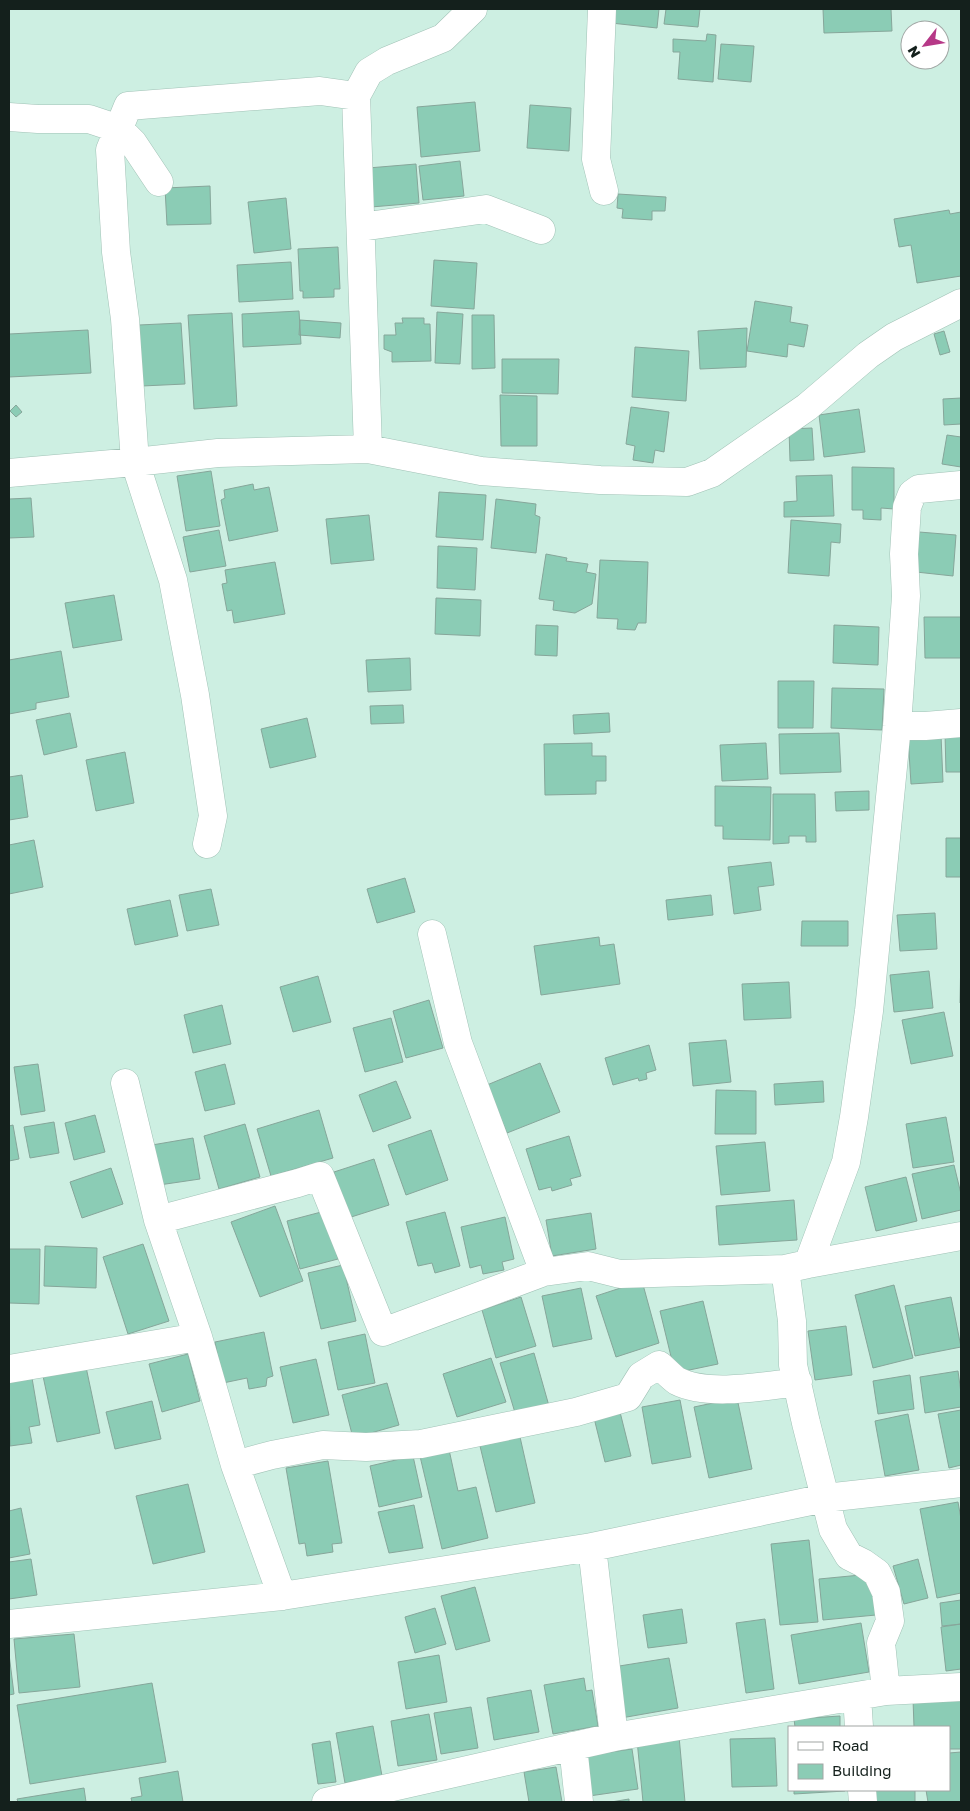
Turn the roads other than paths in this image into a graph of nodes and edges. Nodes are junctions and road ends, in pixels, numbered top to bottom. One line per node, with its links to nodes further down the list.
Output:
1 (473, 9): 3 (street)
2 (602, 9): 7 (street)
3 (356, 96): 5 (street); 8 (street)
4 (9, 118): 5 (street)
5 (119, 129): 6 (street); 12 (street)
6 (159, 182)
7 (604, 191)
8 (361, 226): 9 (street); 11 (street)
9 (541, 230)
10 (961, 303): 11 (street)
11 (368, 449): 12 (street)
12 (135, 462): 13 (street); 17 (street)
13 (9, 472)
14 (961, 486): 16 (street)
15 (961, 723): 16 (street)
16 (897, 726): 22 (street)
17 (207, 844)
18 (432, 934): 23 (street)
19 (125, 1083): 20 (street)
20 (158, 1220): 23 (street); 24 (street)
21 (961, 1236): 22 (street)
22 (797, 1267): 23 (street); 26 (street)
23 (544, 1272)
24 (198, 1336): 25 (street); 27 (street)
25 (9, 1369)
26 (798, 1382): 27 (street); 29 (street)
27 (235, 1465): 31 (street)
28 (961, 1483): 29 (street)
29 (825, 1498): 30 (street); 34 (street)
30 (592, 1547): 31 (street); 37 (street)
31 (282, 1596): 32 (street)
32 (9, 1624)
33 (961, 1687): 34 (street)
34 (886, 1692): 35 (street)
35 (857, 1696): 36 (street); 37 (street)
36 (859, 1726)
37 (614, 1737): 38 (street)
38 (573, 1746): 39 (street); 41 (street)
39 (362, 1798): 40 (street)
40 (326, 1802)
41 (579, 1802)

